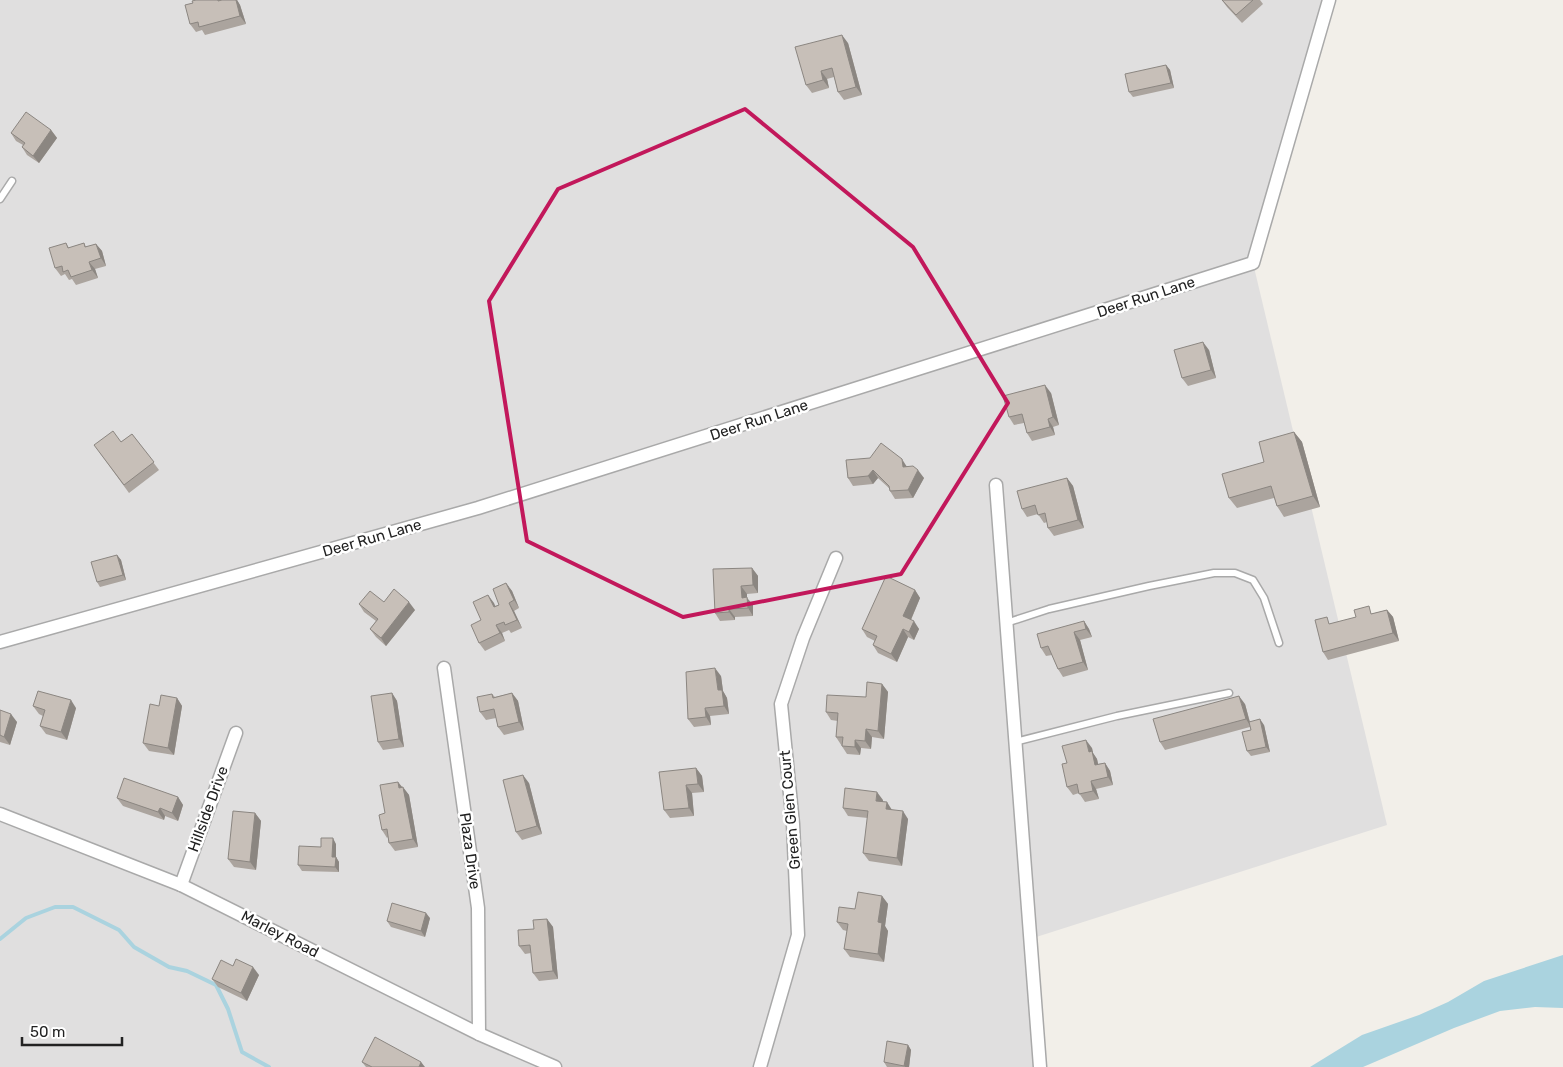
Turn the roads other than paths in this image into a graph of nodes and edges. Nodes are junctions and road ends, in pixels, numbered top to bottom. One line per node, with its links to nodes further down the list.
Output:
1 (1330, 0): 7 (street, Deer Run Lane)
2 (12, 181): 3 (lane)
3 (0, 199)
4 (996, 485): 6 (street)
5 (836, 558): 17 (street, Green Glen Court)
6 (1006, 623): 8 (lane); 12 (street)
7 (0, 642)
8 (1279, 643)
9 (444, 668): 15 (street, Plaza Drive)
10 (1229, 693): 12 (lane)
11 (236, 733): 14 (street, Hillside Drive)
12 (1015, 742): 18 (street)
13 (0, 814): 14 (street, Marley Road)
14 (180, 885): 15 (street, Marley Road)
15 (479, 1034): 16 (street, Marley Road)
16 (554, 1067)
17 (760, 1067)
18 (1040, 1067)

